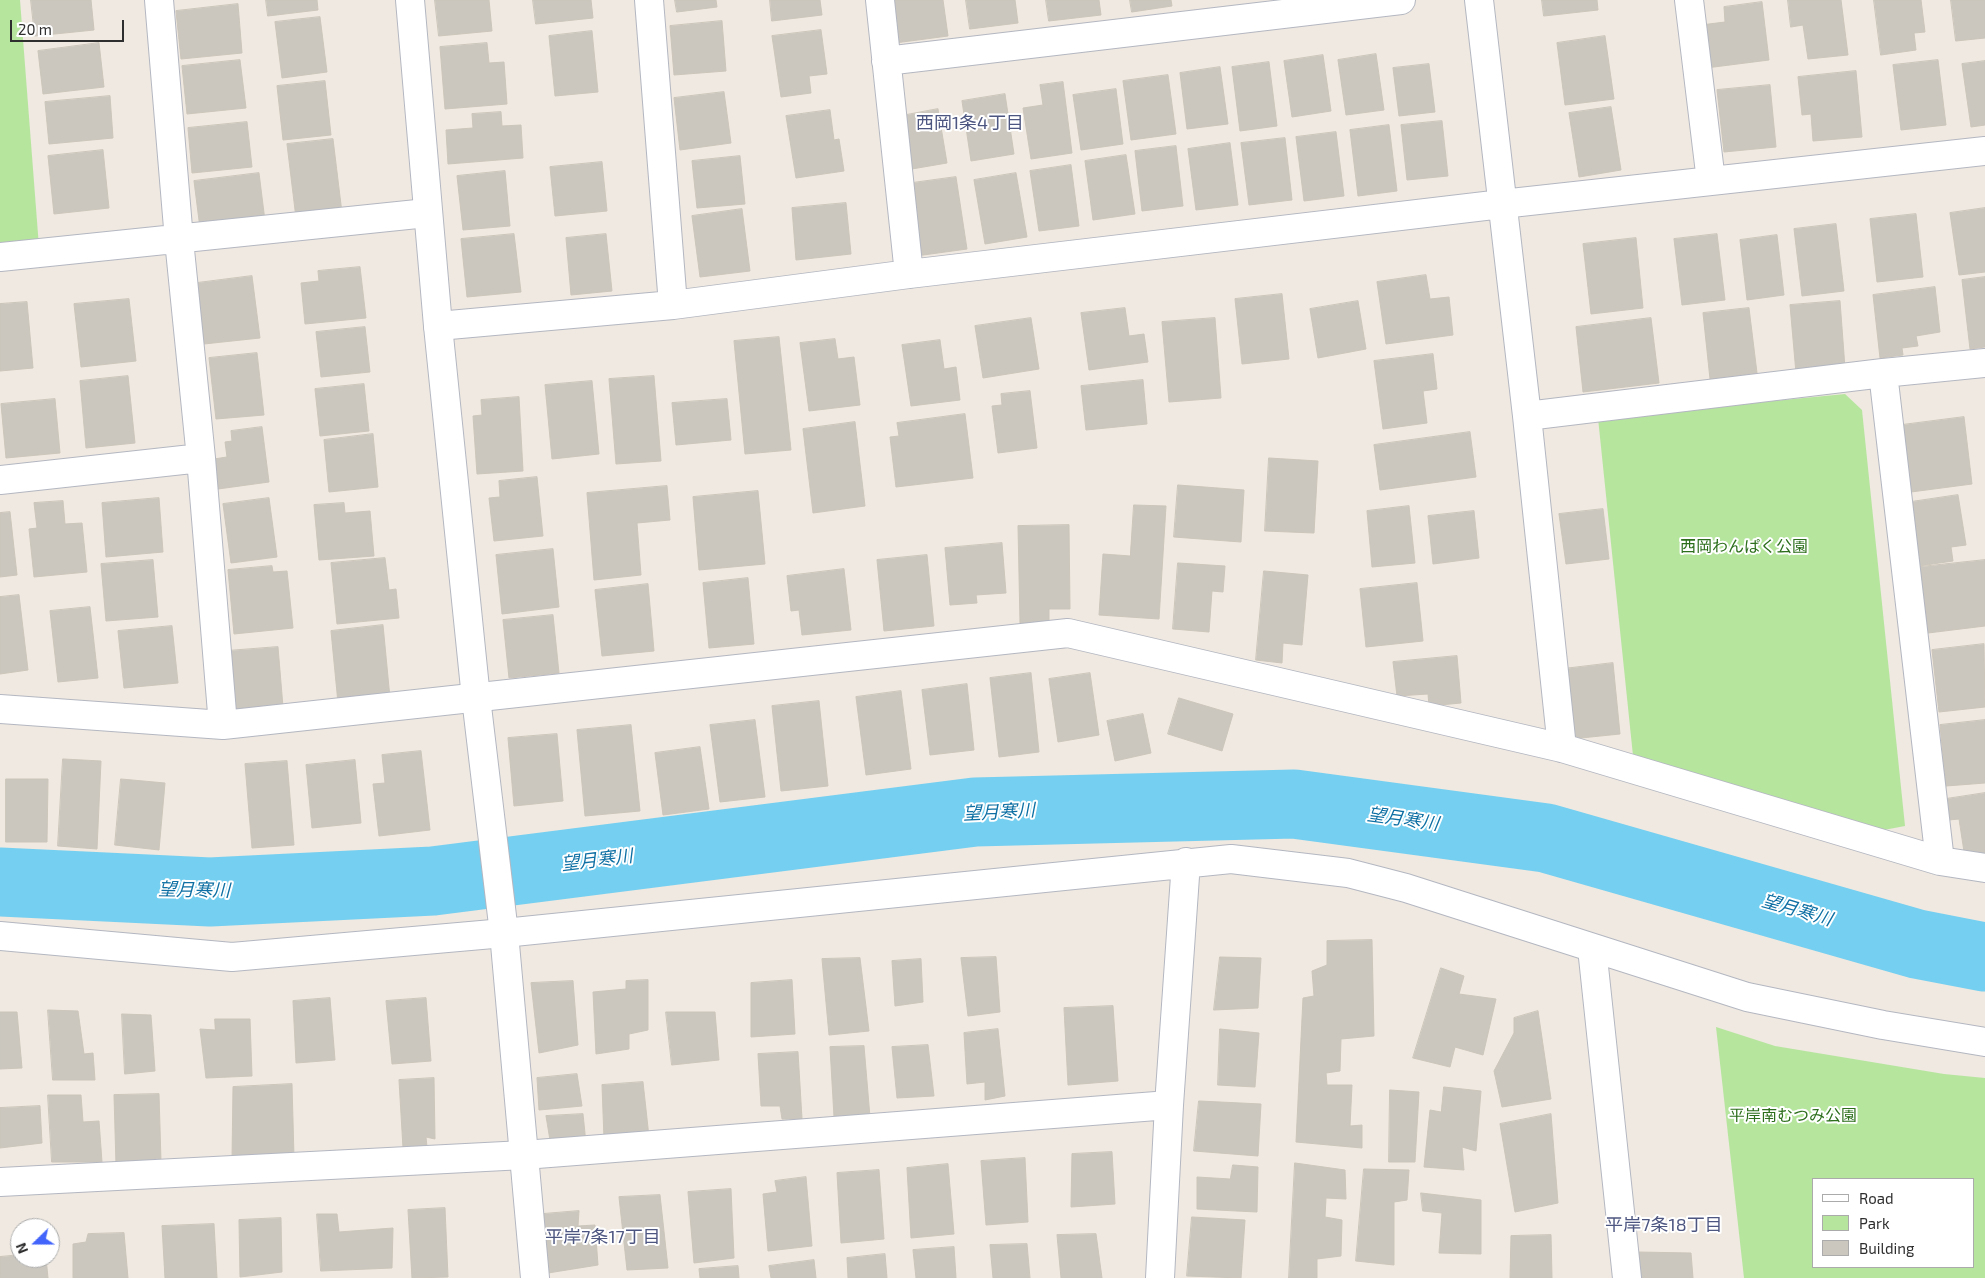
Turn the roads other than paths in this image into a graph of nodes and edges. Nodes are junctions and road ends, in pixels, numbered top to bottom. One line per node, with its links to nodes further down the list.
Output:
1 (159, 0): 13 (street)
2 (410, 0): 12 (street)
3 (649, 0): 16 (street)
4 (880, 0): 8 (street)
5 (1401, 0): 8 (street)
6 (1479, 0): 11 (street)
7 (1689, 0): 10 (street)
8 (886, 61): 15 (street)
9 (1985, 151): 10 (street)
10 (1711, 181): 11 (street)
11 (1502, 204): 15 (street); 20 (street)
12 (427, 213): 13 (street); 17 (street)
13 (179, 240): 14 (street); 21 (street)
14 (0, 257)
15 (909, 274): 16 (street)
16 (673, 305): 17 (street)
17 (438, 326): 23 (street)
18 (1985, 364): 19 (street)
19 (1883, 373): 20 (street); 27 (street)
20 (1527, 416): 26 (street)
21 (201, 458): 22 (street); 25 (street)
22 (0, 480)
23 (476, 698): 25 (street); 26 (street); 30 (street)
24 (0, 709): 25 (street)
25 (223, 725)
26 (1562, 748): 27 (street)
27 (1940, 861): 29 (street)
28 (1186, 862): 30 (street); 32 (street); 34 (street)
29 (1985, 868)
30 (503, 925): 31 (street); 35 (street)
31 (0, 936)
32 (1592, 948): 33 (street); 39 (street)
33 (1985, 1042)
34 (1169, 1105): 35 (street); 38 (street)
35 (524, 1155): 36 (street); 37 (street)
36 (0, 1182)
37 (535, 1278)
38 (1160, 1278)
39 (1627, 1278)

